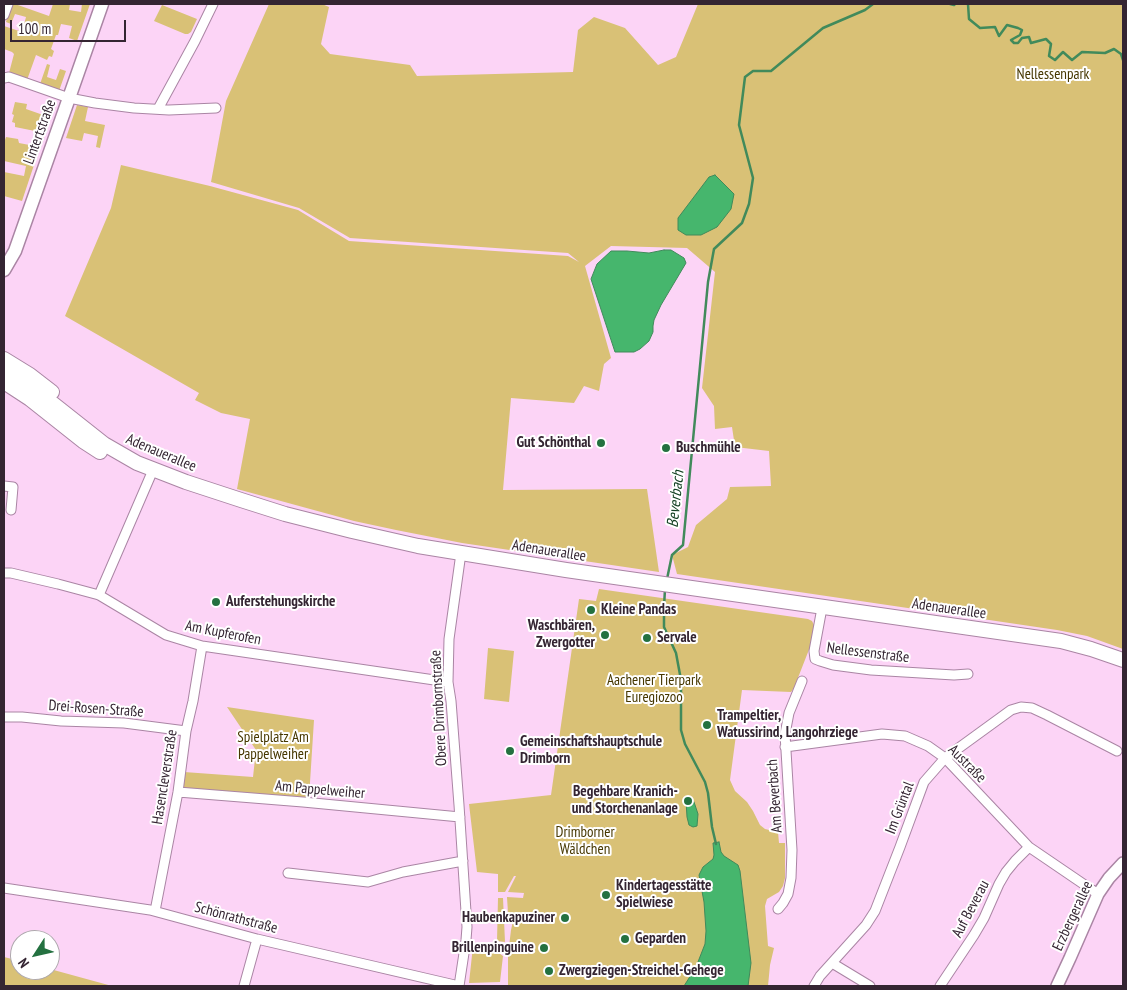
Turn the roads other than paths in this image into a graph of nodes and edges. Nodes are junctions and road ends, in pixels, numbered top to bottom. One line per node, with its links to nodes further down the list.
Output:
1 (8, 4): 4 (street)
2 (102, 4): 6 (main road, Lintertstraße)
3 (213, 4): 8 (street)
4 (4, 15)
5 (4, 78): 6 (street)
6 (69, 98): 8 (street); 9 (main road, Lintertstraße)
7 (216, 108): 8 (street)
8 (158, 109)
9 (4, 270)
10 (4, 359): 13 (main road)
11 (4, 371): 13 (main road, Adenauerallee)
12 (4, 382): 13 (main road)
13 (130, 459): 14 (main road, Adenauerallee)
14 (153, 470): 17 (main road, Adenauerallee); 19 (street)
15 (4, 486): 16 (street)
16 (11, 510)
17 (461, 553): 20 (main road, Adenauerallee); 25 (street, Obere Drimbornstraße)
18 (4, 574): 19 (street, Am Kupferofen)
19 (99, 595): 21 (street, Am Kupferofen)
20 (822, 608): 22 (main road, Adenauerallee); 23 (street, Nellessenstraße)
21 (202, 646): 25 (street, Am Kupferofen); 27 (street, Hasencleverstraße)
22 (1123, 660)
23 (968, 674)
24 (802, 681): 28 (street, Am Beverbach)
25 (448, 682): 32 (street, Obere Drimbornstraße)
26 (4, 717): 27 (street, Drei-Rosen-Straße)
27 (186, 731): 31 (street, Hasencleverstraße)
28 (785, 747): 30 (street, Austraße); 39 (street, Am Beverbach)
29 (1117, 751): 30 (street, Im Grüntal)
30 (944, 758): 33 (street, Austraße); 42 (street, Im Grüntal)
31 (178, 792): 32 (street, Am Pappelweiher); 40 (street, Hasencleverstraße)
32 (460, 817): 34 (street, Obere Drimbornstraße)
33 (1029, 847): 38 (street, Austraße); 47 (street, Auf Beverau)
34 (463, 861): 36 (street); 44 (street, Obere Drimbornstraße)
35 (1123, 864): 38 (street, Erzbergerallee)
36 (288, 873)
37 (4, 888): 40 (street, Schönrathstraße)
38 (1098, 894): 48 (street, Erzbergerallee)
39 (778, 909)
40 (155, 911): 41 (street, Schönrathstraße)
41 (257, 939): 43 (street); 44 (street, Schönrathstraße)
42 (832, 963): 45 (street, Im Grüntal); 46 (street)
43 (244, 986)
44 (459, 986)
45 (814, 986)
46 (870, 986)
47 (940, 986)
48 (1057, 986)

